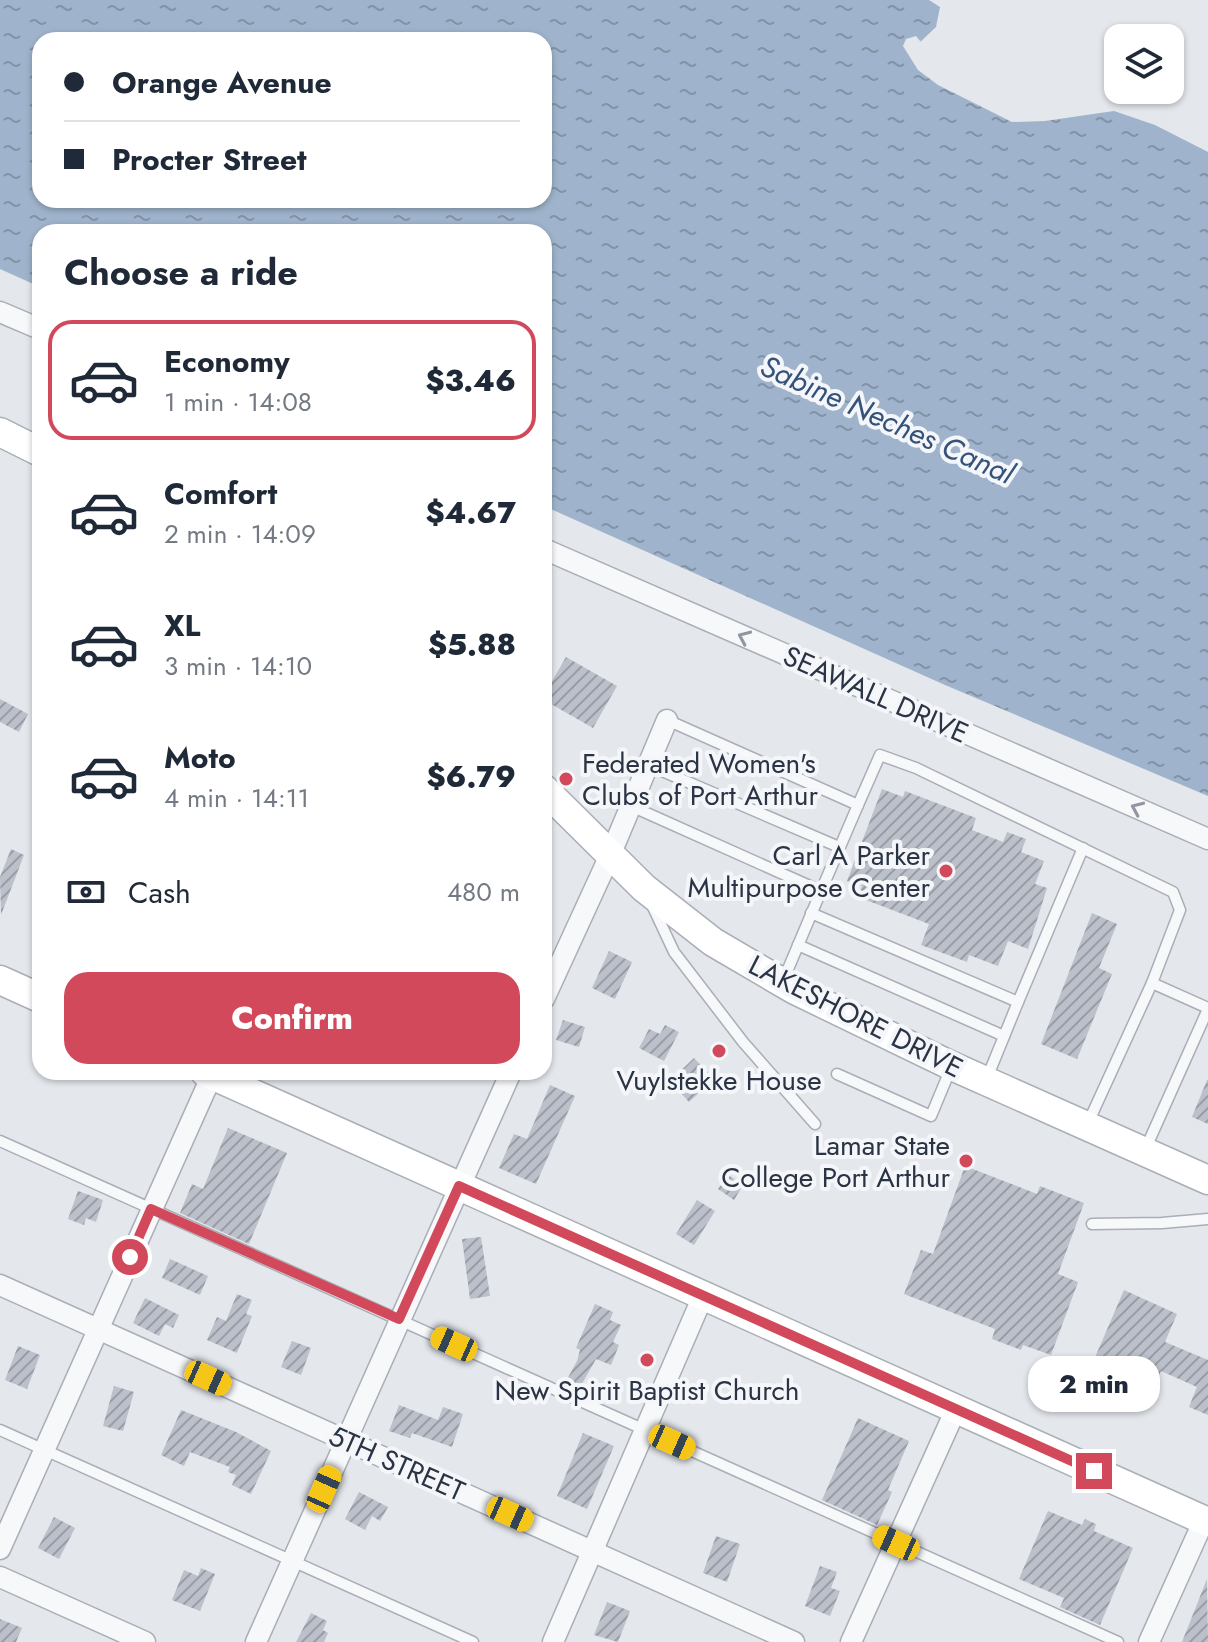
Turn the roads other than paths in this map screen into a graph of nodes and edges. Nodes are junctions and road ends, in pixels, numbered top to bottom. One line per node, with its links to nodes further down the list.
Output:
1 (0, 312): 2 (street)
2 (32, 326)
3 (0, 432): 4 (main road)
4 (32, 448)
5 (552, 552): 11 (street, SEAWALL DRIVE, one-way to 5)
6 (667, 720): 7 (street); 9 (lane)
7 (648, 765): 10 (street); 12 (lane)
8 (552, 797): 14 (main road, LAKESHORE DRIVE)
9 (858, 805): 12 (lane); 13 (lane)
10 (631, 806): 14 (street); 16 (lane)
11 (1208, 839)
12 (839, 847): 16 (lane)
13 (1083, 848): 22 (lane); 24 (lane)
14 (611, 853): 15 (main road, LAKESHORE DRIVE); 20 (street)
15 (644, 888): 21 (main road, LAKESHORE DRIVE); 33 (lane)
16 (821, 891): 17 (lane)
17 (811, 913): 18 (lane); 24 (lane)
18 (798, 945): 21 (lane); 26 (lane)
19 (0, 980): 23 (main road)
20 (552, 982)
21 (782, 983): 27 (main road, LAKESHORE DRIVE)
22 (1152, 983): 25 (lane); 34 (lane)
23 (32, 994)
24 (1018, 1002): 26 (lane)
25 (1208, 1009): 36 (lane)
26 (1004, 1036): 32 (lane)
27 (952, 1066): 28 (lane); 32 (main road, LAKESHORE DRIVE)
28 (837, 1074)
29 (205, 1080): 39 (street)
30 (221, 1080): 38 (main road)
31 (507, 1080): 38 (street)
32 (986, 1081): 34 (main road, LAKESHORE DRIVE)
33 (815, 1124)
34 (1087, 1127): 36 (main road, LAKESHORE DRIVE)
35 (0, 1141): 39 (lane)
36 (1144, 1152): 37 (main road, LAKESHORE DRIVE)
37 (1208, 1180)
38 (459, 1186): 43 (main road); 44 (street)
39 (151, 1209): 44 (lane); 45 (street)
40 (1208, 1219): 41 (lane)
41 (1092, 1224)
42 (0, 1285): 45 (street, 5TH STREET)
43 (703, 1296): 46 (main road); 48 (street)
44 (399, 1319): 48 (lane); 49 (street)
45 (97, 1329): 49 (street, 5TH STREET); 50 (street)
46 (956, 1409): 51 (main road); 52 (street)
47 (0, 1430): 50 (lane)
48 (644, 1430): 52 (lane); 54 (street)
49 (346, 1441): 54 (street, 5TH STREET); 55 (street)
50 (44, 1450): 53 (street); 55 (lane)
51 (1206, 1521): 64 (street)
52 (896, 1543): 62 (street); 63 (lane)
53 (0, 1549)
54 (592, 1551): 60 (street); 61 (street, 5TH STREET)
55 (292, 1561): 58 (street); 59 (lane)
56 (0, 1577): 57 (street)
57 (145, 1642)
58 (256, 1642)
59 (473, 1642)
60 (553, 1642)
61 (794, 1642)
62 (851, 1642)
63 (1118, 1642)
64 (1149, 1642)

